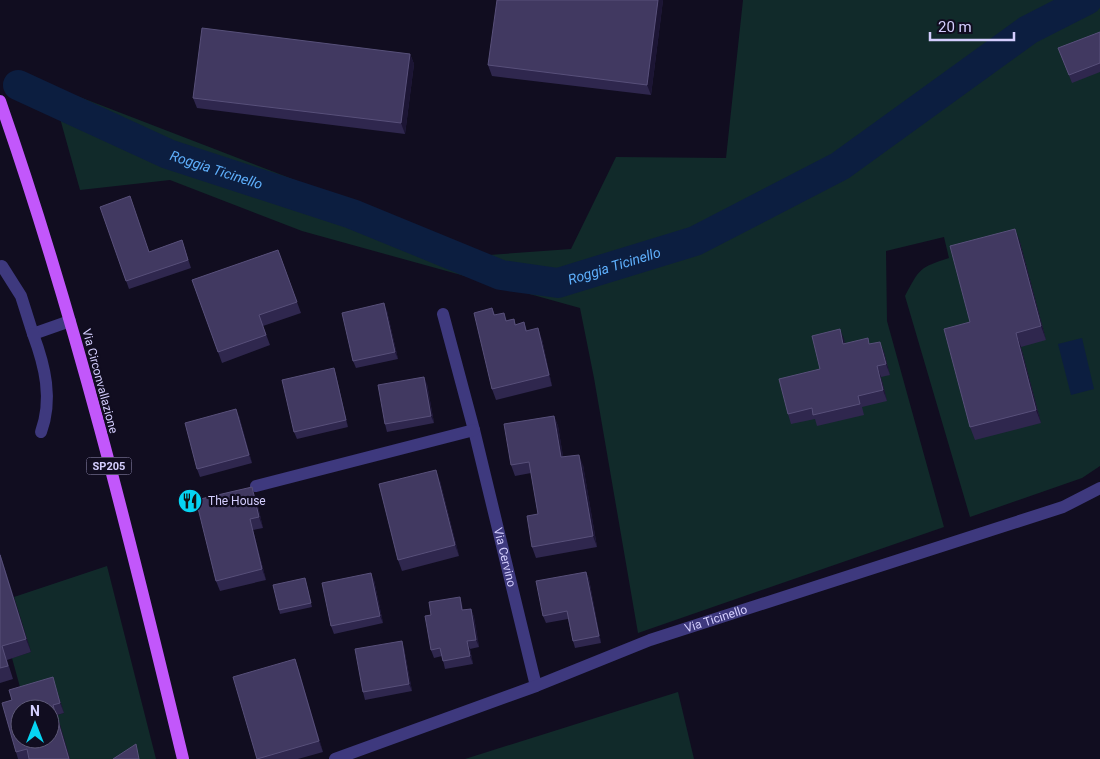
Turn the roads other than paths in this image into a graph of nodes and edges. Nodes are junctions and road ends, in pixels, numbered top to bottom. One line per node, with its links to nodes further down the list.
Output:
1 (0, 101): 4 (main road, Via Circonvallazione / SP205)
2 (2, 266): 5 (street)
3 (443, 314): 6 (street, Via Cervino)
4 (70, 321): 5 (street); 11 (main road, Via Circonvallazione / SP205)
5 (33, 334): 7 (street)
6 (474, 430): 8 (street); 10 (street, Via Cervino)
7 (41, 432)
8 (256, 486)
9 (1100, 488): 10 (street, Via Ticinello)
10 (536, 686): 12 (street, Via Ticinello)
11 (183, 759)
12 (335, 759)

